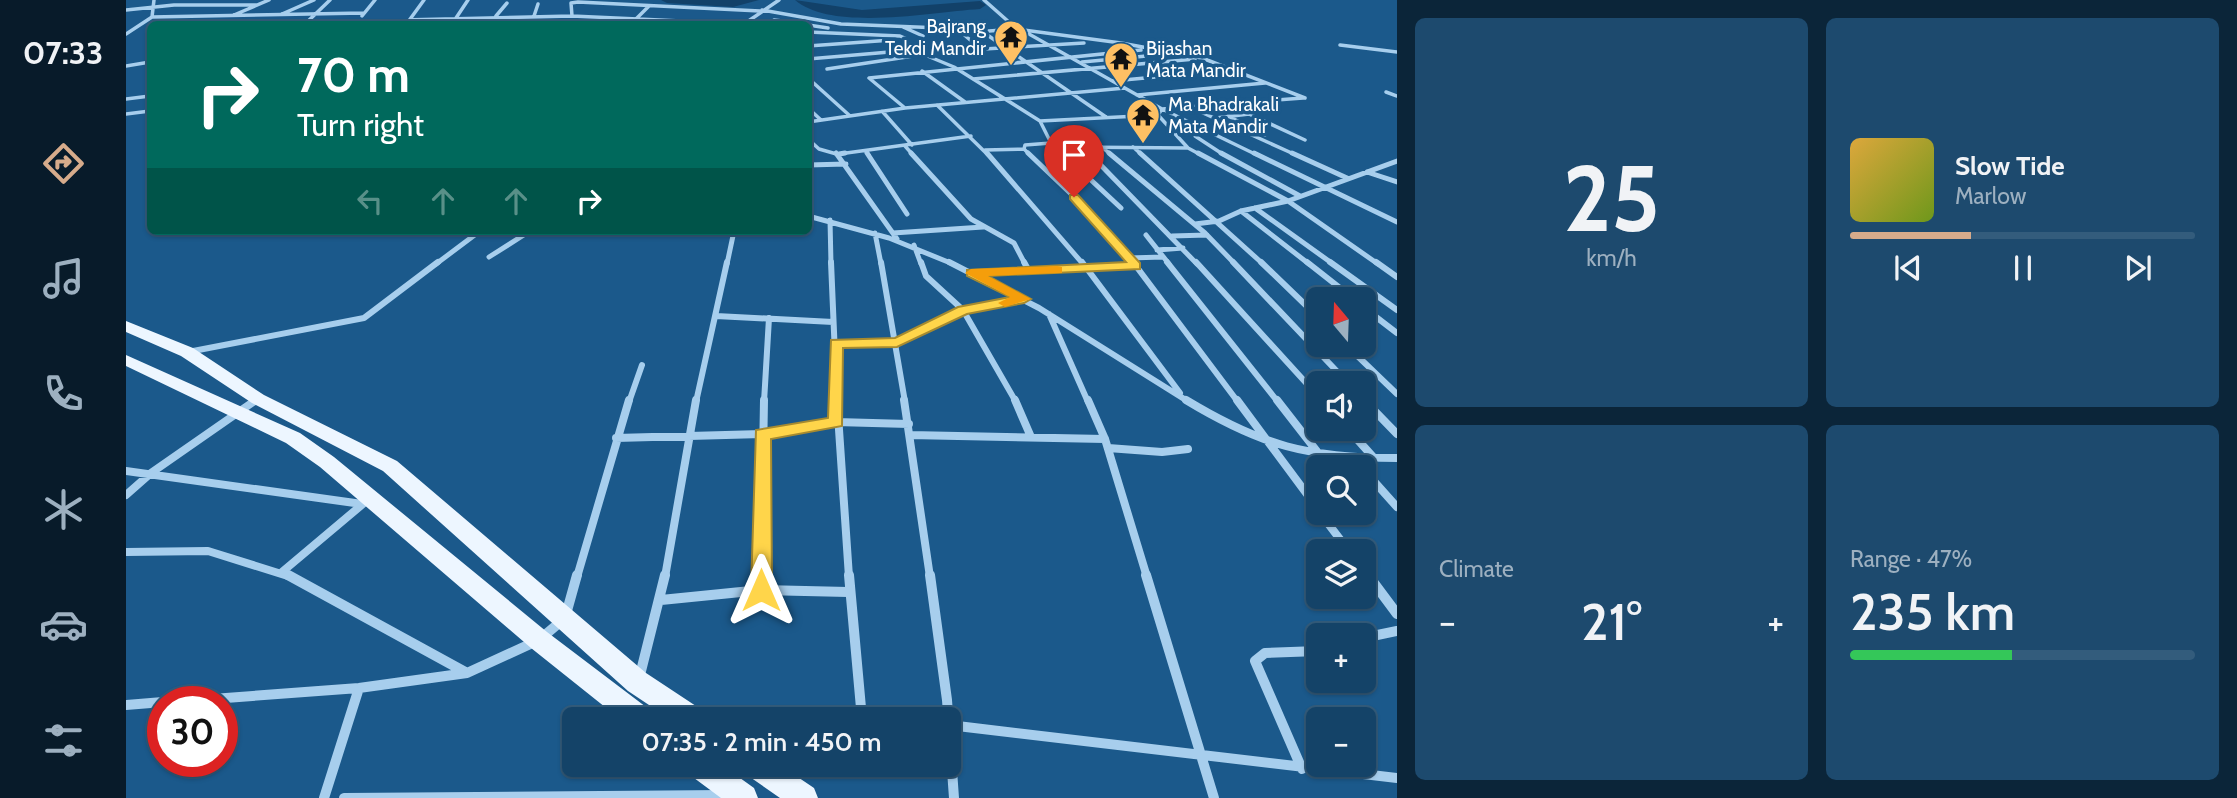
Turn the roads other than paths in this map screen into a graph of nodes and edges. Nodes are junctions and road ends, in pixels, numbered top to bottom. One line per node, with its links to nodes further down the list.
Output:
1 (154, 0): 18 (street)
2 (185, 0): 15 (street)
3 (227, 0): 16 (street)
4 (269, 0): 17 (street)
5 (314, 0): 27 (street)
6 (330, 0): 28 (street)
7 (374, 0): 25 (street)
8 (425, 0): 42 (street)
9 (468, 0): 41 (street)
10 (779, 0): 24 (street)
11 (984, 0): 64 (street)
12 (507, 3): 29 (street)
13 (538, 4): 31 (street)
14 (614, 4): 19 (street); 23 (street); 33 (street)
15 (174, 5): 16 (street); 18 (street)
16 (214, 5): 17 (street)
17 (257, 5): 37 (street)
18 (152, 6): 22 (street); 35 (street)
19 (649, 6): 20 (street); 40 (street)
20 (683, 7): 21 (street); 43 (street)
21 (713, 8): 24 (street); 55 (street)
22 (126, 10)
23 (608, 10)
24 (761, 11): 26 (street); 56 (street)
25 (364, 13): 28 (street); 47 (street)
26 (782, 13): 39 (street); 44 (street)
27 (278, 16): 28 (street); 37 (street)
28 (314, 16): 46 (street)
29 (496, 16): 30 (street); 38 (street)
30 (521, 16): 31 (street); 50 (street)
31 (534, 16): 32 (street)
32 (560, 16): 33 (street); 51 (street)
33 (572, 16): 34 (street)
34 (601, 16): 40 (street); 52 (street)
35 (152, 17): 36 (street); 65 (street)
36 (192, 17): 37 (street); 45 (street)
37 (230, 17)
38 (482, 17): 41 (street); 49 (street)
39 (805, 17): 58 (street); 60 (street)
40 (638, 18): 43 (street); 53 (street)
41 (456, 19): 42 (street)
42 (410, 20): 48 (street)
43 (673, 20): 54 (street)
44 (774, 20): 57 (street)
45 (185, 21)
46 (308, 21)
47 (358, 21)
48 (392, 21)
49 (477, 21)
50 (514, 21)
51 (554, 21)
52 (595, 21)
53 (634, 21)
54 (690, 21)
55 (706, 21)
56 (749, 21)
57 (782, 21)
58 (800, 21)
59 (127, 23): 65 (street)
60 (841, 24): 62 (street); 67 (street)
61 (812, 26): 63 (street)
62 (902, 27): 69 (street); 71 (street)
63 (828, 28)
64 (1016, 29): 68 (street); 74 (street); 78 (street)
65 (133, 30): 70 (street)
66 (812, 32): 76 (street)
67 (862, 32)
68 (983, 32): 69 (street); 77 (street)
69 (962, 33): 79 (street)
70 (126, 34)
71 (923, 36)
72 (1084, 43): 74 (street)
73 (937, 45): 79 (street)
74 (1050, 45): 77 (street); 83 (street)
75 (1340, 45): 80 (street)
76 (812, 46)
77 (1004, 49): 79 (street); 86 (street)
78 (1152, 49): 81 (street); 83 (street)
79 (982, 50)
80 (1397, 52)
81 (1175, 53): 85 (street); 88 (street)
82 (925, 55): 84 (street); 90 (street); 91 (street)
83 (1072, 57): 86 (street); 88 (street)
84 (814, 58)
85 (1202, 58): 92 (street); 93 (street)
86 (1022, 60): 90 (street); 95 (street)
87 (147, 62): 89 (street)
88 (1081, 62): 92 (street)
89 (126, 66)
90 (954, 67): 94 (street); 96 (street)
91 (827, 69)
92 (1092, 69): 95 (street); 97 (street)
93 (1233, 69): 97 (street); 99 (street)
94 (922, 71): 108 (street); 111 (street)
95 (1042, 73): 96 (street); 102 (street)
96 (972, 79): 107 (street)
97 (1112, 81): 100 (street)
98 (812, 82): 117 (street)
99 (1268, 83): 103 (street); 110 (street)
100 (1125, 88): 102 (street); 103 (street)
101 (1386, 92): 105 (street)
102 (1070, 93): 107 (street); 120 (street)
103 (1136, 95): 112 (street)
104 (147, 96): 106 (street)
105 (1397, 96)
106 (126, 99)
107 (1004, 99): 108 (street); 124 (street)
108 (965, 103): 109 (street)
109 (937, 105): 111 (street); 126 (street)
110 (1192, 107): 112 (street); 121 (street)
111 (905, 108): 114 (street)
112 (1162, 109): 118 (street); 146 (street)
113 (147, 111): 116 (street)
114 (882, 111): 117 (street); 131 (street)
115 (812, 112): 122 (street)
116 (126, 114)
117 (849, 115): 122 (street)
118 (1158, 115): 120 (street); 135 (street)
119 (1228, 116): 121 (street); 125 (street); 128 (street)
120 (1107, 117): 124 (street)
121 (1215, 118): 144 (street)
122 (821, 120): 123 (street)
123 (812, 121)
124 (1040, 121): 130 (street)
125 (1265, 135)
126 (971, 136): 131 (street); 137 (street)
127 (1195, 136): 147 (street)
128 (1304, 140)
129 (812, 143): 139 (street)
130 (1051, 143): 132 (street); 136 (street); 149 (street)
131 (908, 145): 138 (street); 158 (street)
132 (1083, 147): 133 (street); 166 (street)
133 (1102, 147): 134 (street); 157 (street)
134 (1133, 147): 135 (street); 155 (street)
135 (1188, 148): 148 (street)
136 (1024, 149): 137 (street); 172 (street)
137 (985, 150): 174 (street)
138 (866, 151): 139 (street); 152 (street)
139 (839, 154): 141 (street)
140 (1397, 161): 143 (street)
141 (846, 164): 142 (street); 165 (street)
142 (812, 165)
143 (1366, 172): 144 (street); 145 (street)
144 (1348, 178): 146 (street)
145 (1397, 182)
146 (1321, 187): 147 (street); 156 (street)
147 (1300, 196): 148 (street)
148 (1288, 201): 150 (street); 177 (street)
149 (1121, 208)
150 (1255, 208): 151 (street); 182 (street)
151 (1241, 211): 155 (street); 178 (street)
152 (907, 214)
153 (812, 217): 154 (street)
154 (830, 220): 159 (street); 187 (street)
155 (1219, 221): 157 (street); 180 (street)
156 (1397, 222)
157 (1195, 224): 164 (street)
158 (983, 227): 165 (street); 175 (street)
159 (875, 233): 165 (street); 191 (street)
160 (475, 235): 192 (street)
161 (524, 235): 170 (street)
162 (733, 235): 184 (street)
163 (1146, 235): 169 (street)
164 (1207, 235): 166 (street); 196 (street)
165 (895, 236): 167 (street)
166 (1172, 236): 168 (street)
167 (914, 245): 176 (street); 181 (street)
168 (1183, 248): 169 (street); 197 (street)
169 (1157, 250): 171 (street)
170 (489, 257)
171 (1163, 257): 172 (street); 215 (street)
172 (1129, 258): 173 (street)
173 (1136, 266): 174 (street); 212 (street)
174 (1090, 269): 175 (street); 200 (street)
175 (1029, 271): 176 (street)
176 (971, 273): 179 (street)
177 (1397, 277)
178 (1339, 287)
179 (1024, 299): 181 (street); 183 (street)
180 (1306, 305)
181 (963, 310): 191 (street); 208 (street)
182 (1397, 310)
183 (1049, 313): 200 (street); 213 (street)
184 (716, 316): 186 (street); 210 (street)
185 (1376, 317): 189 (street)
186 (769, 318): 187 (street); 205 (street)
187 (833, 321): 190 (street)
188 (126, 326): 192 (main road)
189 (1397, 333)
190 (836, 343): 191 (street); 203 (street)
191 (897, 343): 204 (street)
192 (187, 352): 199 (main road)
193 (1358, 357): 198 (street)
194 (126, 360): 201 (main road)
195 (642, 365): 209 (street)
196 (1337, 371)
197 (1306, 383)
198 (1397, 394)
199 (258, 399): 201 (street); 234 (main road)
200 (1184, 399): 212 (street)
201 (239, 413): 221 (street); 225 (main road)
202 (1376, 413): 207 (street)
203 (836, 422): 204 (street); 205 (street); 231 (street)
204 (909, 424): 206 (street)
205 (762, 434): 210 (street); 230 (street)
206 (910, 435): 208 (street); 248 (street)
207 (1397, 435)
208 (1031, 437): 213 (street)
209 (616, 438): 210 (street); 234 (street)
210 (688, 438): 232 (street)
211 (1359, 441): 217 (street)
212 (1267, 442): 215 (street); 223 (street)
213 (1106, 444): 214 (street); 250 (street)
214 (1188, 449)
215 (1320, 454): 216 (street)
216 (1328, 455)
217 (1371, 455)
218 (1376, 458): 219 (street)
219 (1397, 458)
220 (126, 471): 221 (street)
221 (151, 473): 224 (street); 225 (street)
222 (1376, 484): 226 (street)
223 (1306, 494)
224 (126, 495)
225 (367, 500): 228 (street); 237 (main road)
226 (1397, 507)
227 (126, 552): 228 (street)
228 (282, 572): 239 (street)
229 (1376, 586): 233 (street)
230 (761, 590): 231 (street); 232 (street)
231 (848, 592): 247 (street)
232 (661, 600): 240 (street)
233 (1397, 614)
234 (565, 618): 237 (street); 240 (main road)
235 (1397, 631): 236 (street)
236 (1376, 635)
237 (539, 640): 239 (street); 245 (main road)
238 (1306, 651): 251 (street)
239 (467, 673): 241 (street)
240 (638, 682): 246 (main road)
241 (359, 688): 242 (street); 257 (street)
242 (238, 697)
243 (147, 703): 244 (street)
244 (126, 705)
245 (626, 707)
246 (675, 707)
247 (861, 707)
248 (948, 707)
249 (961, 726): 250 (street)
250 (1201, 754): 251 (street); 261 (street)
251 (1302, 769): 255 (street)
252 (716, 777): 256 (main road)
253 (774, 777): 259 (main road)
254 (953, 777): 260 (street)
255 (1397, 778)
256 (742, 797): 258 (street)
257 (324, 798)
258 (344, 798)
259 (804, 798)
260 (954, 798)
261 (1214, 798)

